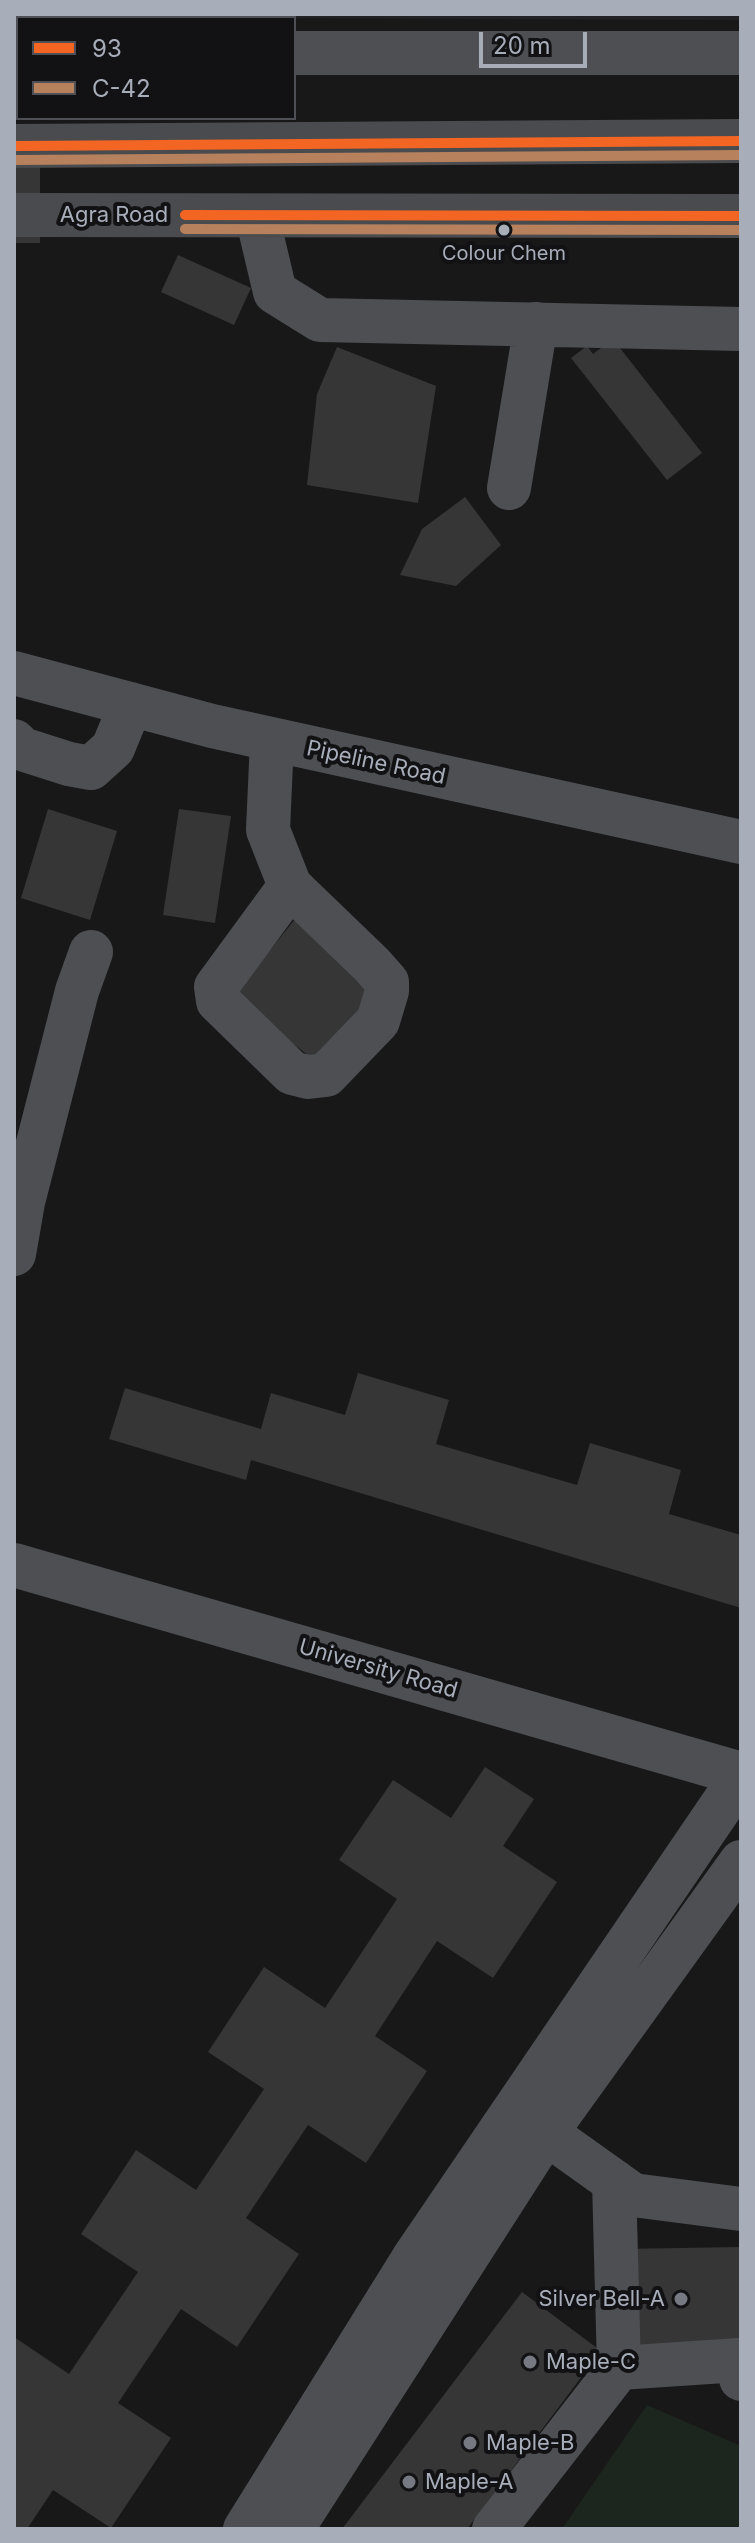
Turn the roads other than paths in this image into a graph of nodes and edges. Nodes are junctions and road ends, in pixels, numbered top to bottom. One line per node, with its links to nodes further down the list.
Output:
1 (296, 53): 2 (street)
2 (741, 53)
3 (741, 141): 4 (highway)
4 (143, 145): 5 (highway); 7 (highway)
5 (14, 146)
6 (14, 215): 7 (highway, Agra Road)
7 (146, 215): 8 (highway, Agra Road)
8 (257, 216): 9 (highway, Agra Road); 10 (street)
9 (741, 216)
10 (536, 324): 11 (street); 12 (street)
11 (741, 329)
12 (509, 488)
13 (14, 673): 14 (street, Pipeline Road)
14 (131, 704): 15 (street, Pipeline Road); 16 (street)
15 (272, 740): 17 (street, Pipeline Road); 18 (street)
16 (14, 741)
17 (741, 842)
18 (290, 886)
19 (91, 952): 20 (street)
20 (14, 1254)
21 (14, 1565): 22 (street, University Road)
22 (741, 1776): 29 (street)
23 (741, 1862): 24 (street)
24 (546, 2133): 25 (street); 30 (street)
25 (614, 2181): 26 (street); 27 (street)
26 (741, 2209)
27 (619, 2368): 28 (street); 31 (street)
28 (741, 2379)
29 (245, 2529)
30 (292, 2529)
31 (494, 2529)

